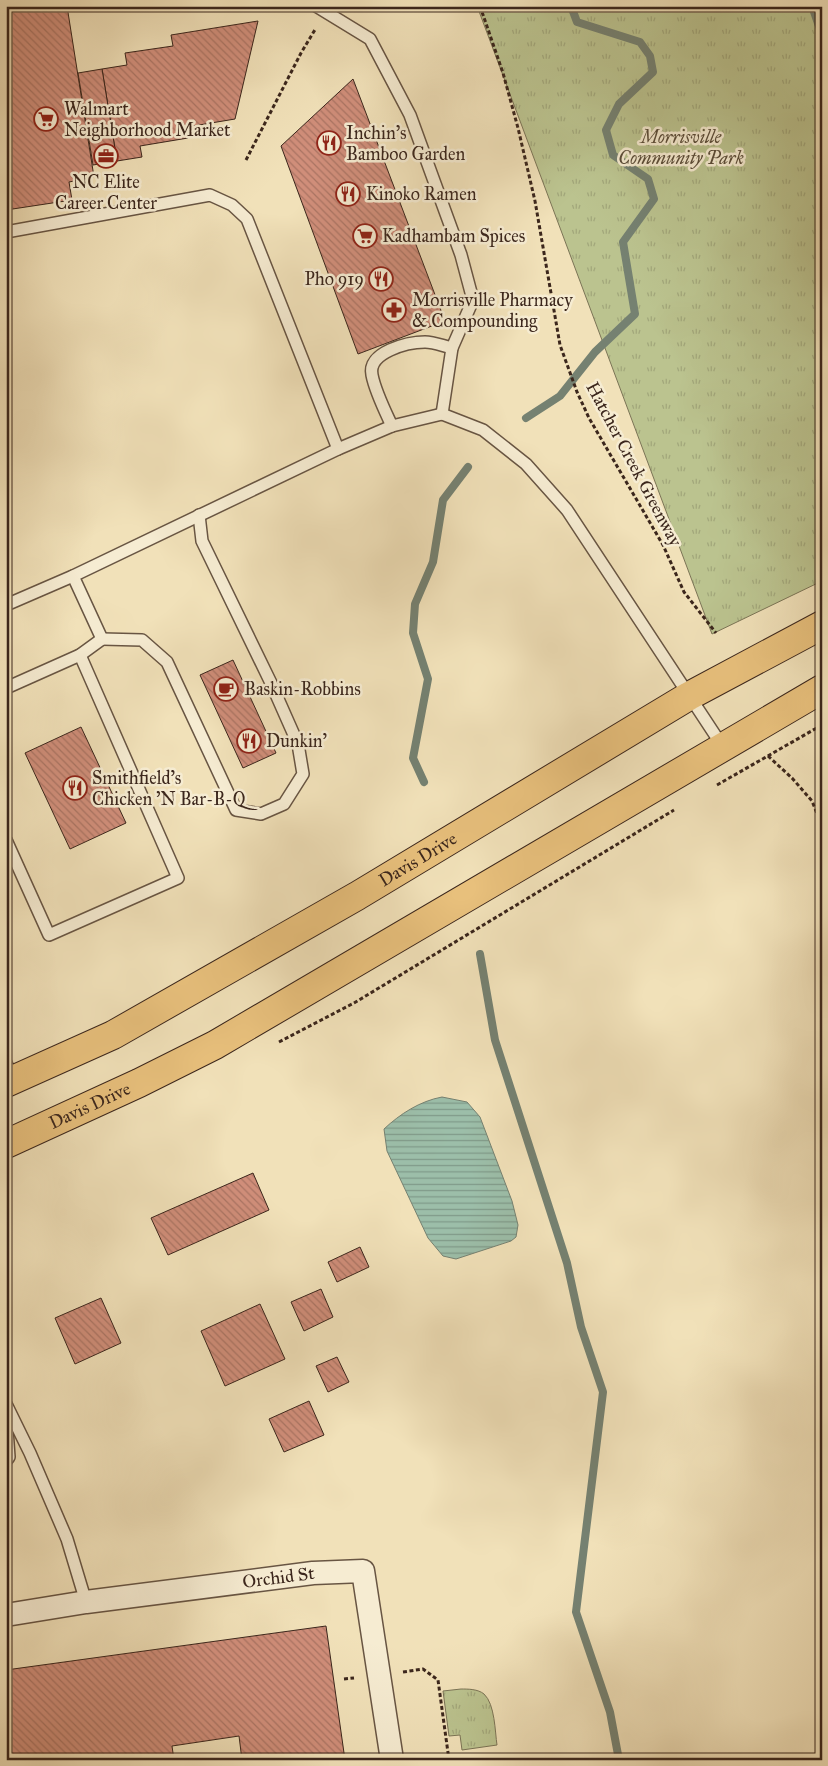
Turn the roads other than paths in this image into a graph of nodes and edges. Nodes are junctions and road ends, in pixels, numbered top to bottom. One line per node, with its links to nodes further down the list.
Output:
1 (321, 9): 3 (lane)
2 (6, 232): 6 (lane)
3 (452, 348): 4 (lane); 5 (lane)
4 (442, 414): 5 (lane); 15 (lane)
5 (392, 426): 6 (lane)
6 (338, 449): 7 (lane)
7 (199, 515): 8 (lane); 11 (lane)
8 (74, 576): 9 (lane); 11 (lane)
9 (6, 604)
10 (822, 625): 15 (main road, Davis Drive)
11 (102, 639): 12 (lane)
12 (80, 655): 13 (lane); 17 (lane)
13 (6, 688)
14 (822, 689): 16 (main road, Davis Drive)
15 (689, 696): 16 (lane); 18 (main road, Davis Drive)
16 (722, 747): 19 (main road, Davis Drive)
17 (7, 844)
18 (8, 1075)
19 (6, 1144)
20 (6, 1404): 23 (lane)
21 (6, 1415): 22 (lane)
22 (6, 1460)
23 (86, 1602): 24 (street, Orchid St); 25 (street, Orchid St)
24 (6, 1615)
25 (392, 1760)

